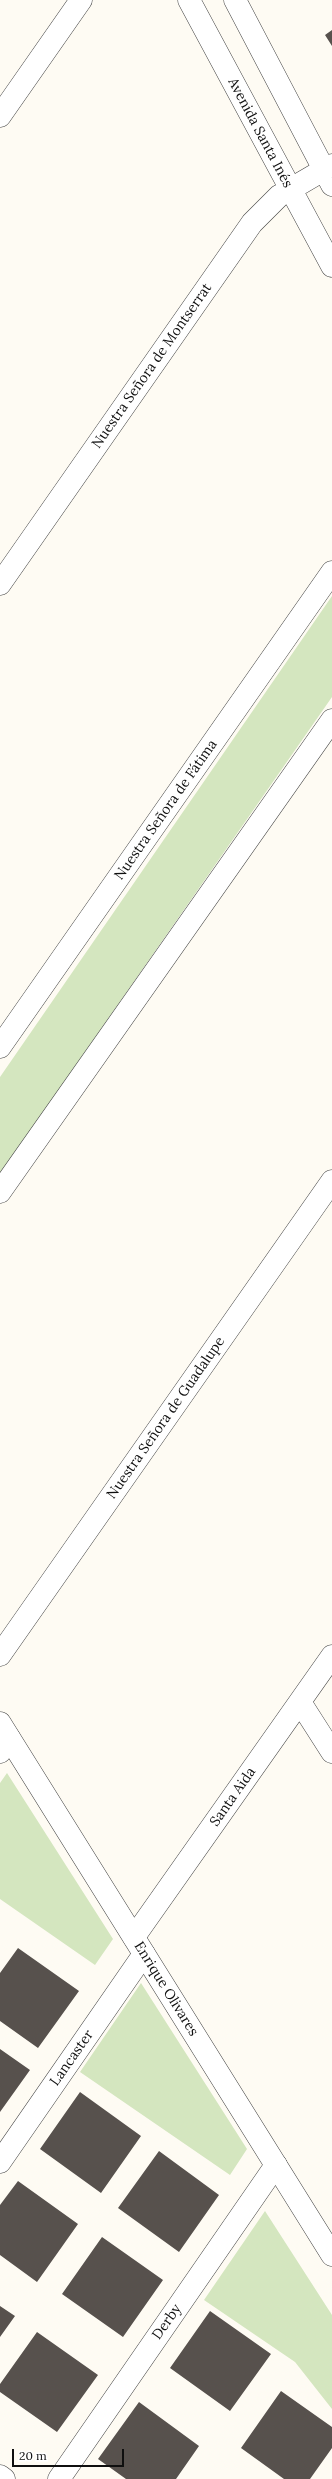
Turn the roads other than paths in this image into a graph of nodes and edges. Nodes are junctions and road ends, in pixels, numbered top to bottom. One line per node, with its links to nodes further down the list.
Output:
1 (81, 0): 4 (street)
2 (188, 0): 6 (street, Avenida Santa Inés)
3 (235, 0): 5 (street)
4 (0, 116)
5 (329, 174): 6 (street, Nuestra Señora de Montserrat)
6 (290, 189): 7 (street, Avenida Santa Inés); 9 (street, Nuestra Señora de Montserrat)
7 (332, 266)
8 (332, 572): 11 (street, Nuestra Señora de Fátima)
9 (0, 584)
10 (332, 720): 13 (street)
11 (0, 1047)
12 (332, 1181): 14 (street, Nuestra Señora de Guadalupe)
13 (0, 1192)
14 (0, 1655)
15 (332, 1656): 16 (street, Santa Aida)
16 (300, 1702): 18 (street); 19 (street, Santa Aida)
17 (3, 1738): 19 (street, Enrique Olivares)
18 (332, 1752)
19 (139, 1946): 20 (street, Lancaster); 21 (street, Enrique Olivares)
20 (0, 2162)
21 (276, 2165): 22 (street, Enrique Olivares); 25 (street, Derby)
22 (332, 2255)
23 (0, 2476): 24 (street)
24 (4, 2479)
25 (59, 2479)

